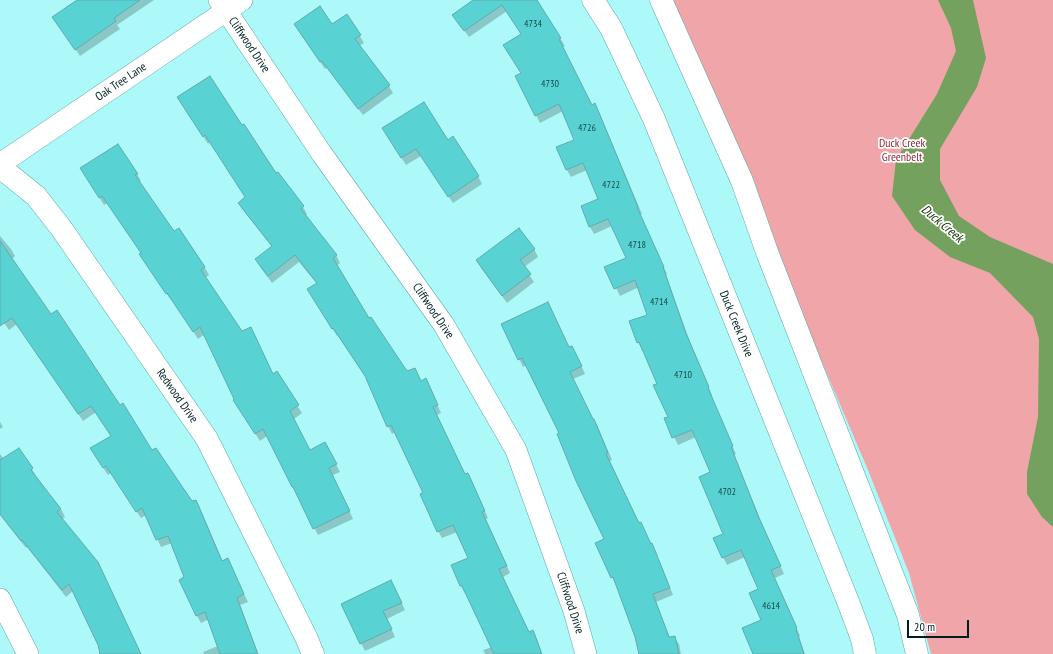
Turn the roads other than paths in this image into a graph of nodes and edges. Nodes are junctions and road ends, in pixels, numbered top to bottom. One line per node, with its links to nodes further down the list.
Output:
1 (593, 0): 9 (main road, Duck Creek Drive)
2 (661, 0): 10 (main road)
3 (229, 4): 4 (street, Oak Tree Lane); 8 (street, Cliffwood Drive)
4 (0, 165): 7 (main road, Redwood Drive)
5 (0, 599): 6 (street)
6 (28, 654)
7 (313, 654)
8 (586, 654)
9 (865, 654)
10 (917, 654)

